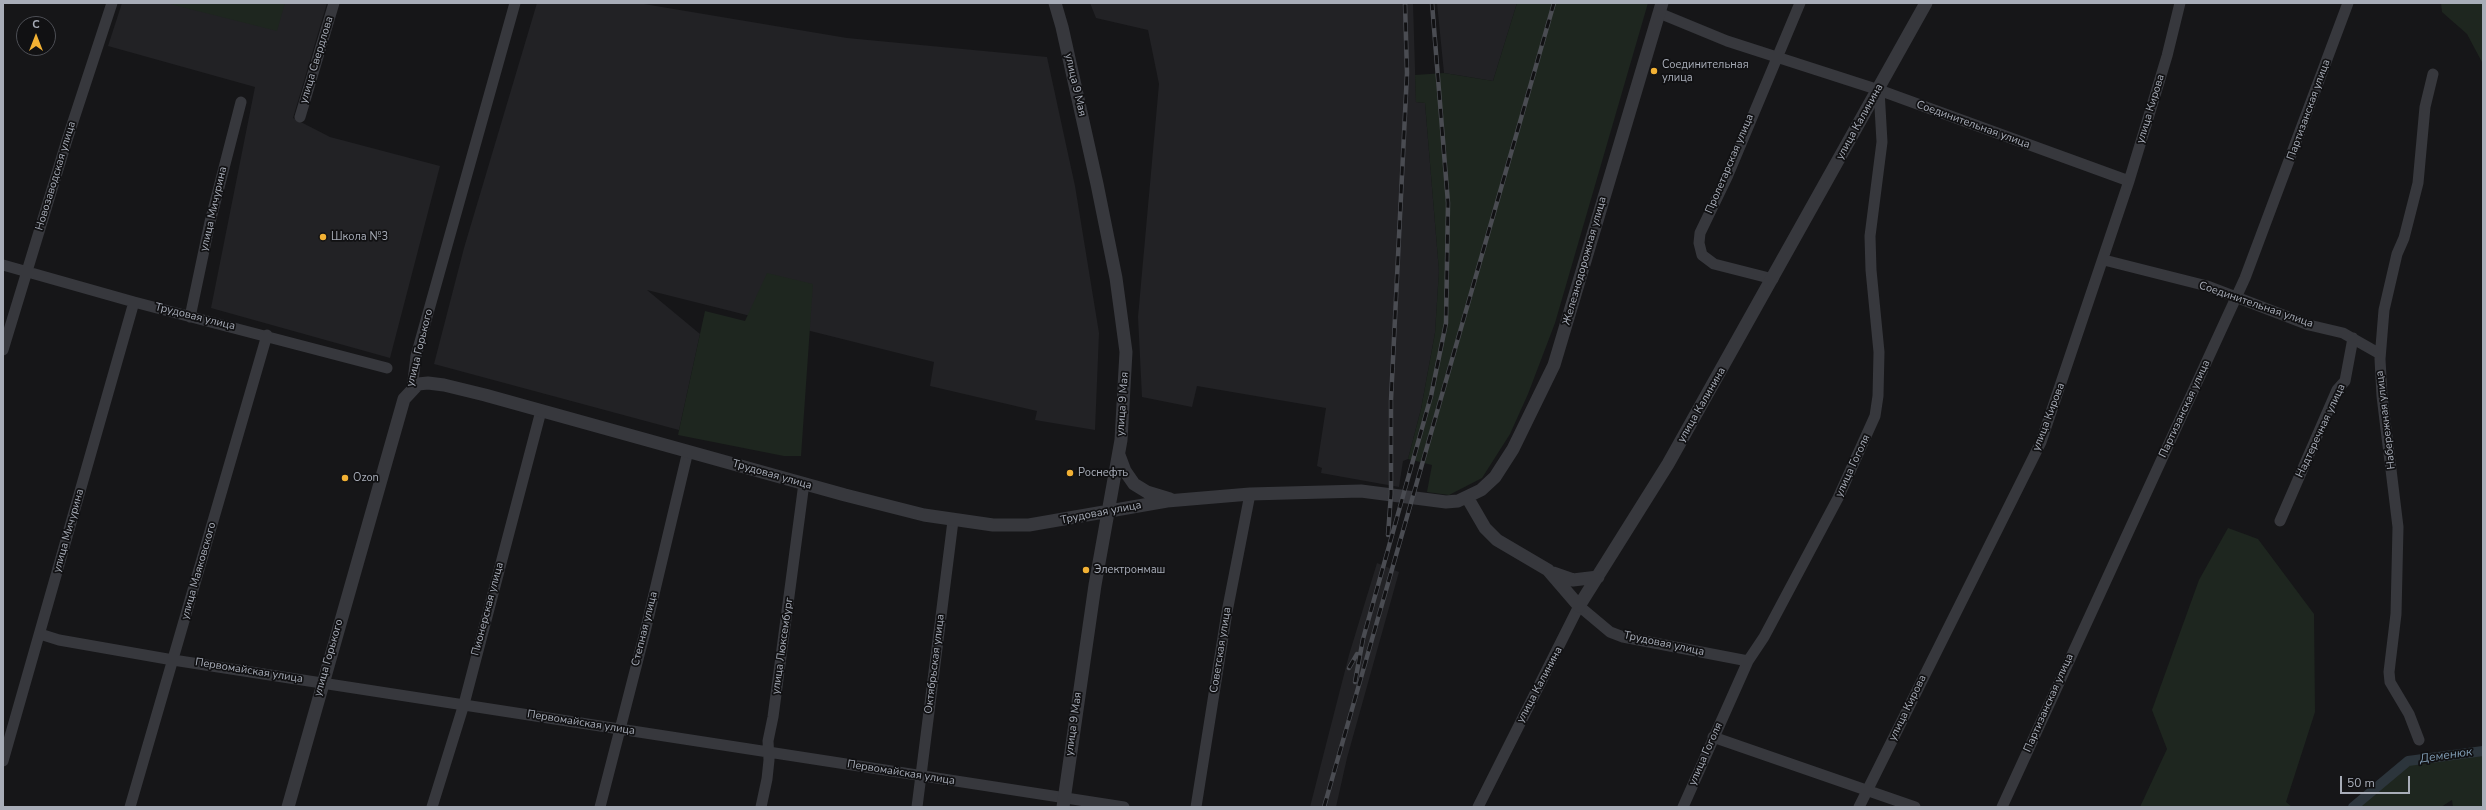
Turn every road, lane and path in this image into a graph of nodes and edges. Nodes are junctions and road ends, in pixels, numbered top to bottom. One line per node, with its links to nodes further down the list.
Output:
1 (112, 3): 18 (street, Новозаводская улица)
2 (334, 3): 14 (street, улица Свердлова)
3 (515, 3): 28 (street, улица Горького)
4 (1055, 3): 31 (street, улица 9 Мая)
5 (1800, 3): 10 (street, Пролетарская улица)
6 (1926, 3): 12 (street, улица Калинина)
7 (2180, 3): 15 (street, улица Кирова)
8 (2348, 3): 20 (street, Партизанская улица)
9 (1661, 8): 10 (street, Соединительная улица); 34 (street, Железнодорожная улица)
10 (1776, 57): 12 (street, Соединительная улица); 19 (street, Пролетарская улица)
11 (2433, 74): 26 (street, Набережная улица)
12 (1878, 90): 15 (street, Соединительная улица); 19 (street, улица Калинина); 44 (street, улица Гоголя)
13 (241, 102): 22 (street, улица Мичурина)
14 (300, 117)
15 (2129, 182): 16 (street, улица Кирова)
16 (2104, 260): 20 (street, Соединительная улица); 53 (street, улица Кирова)
17 (3, 265): 18 (street, Трудовая улица)
18 (28, 272): 21 (street, Трудовая улица); 25 (street, Новозаводская улица)
19 (1773, 279): 40 (street, улица Калинина)
20 (2236, 297): 24 (street, Соединительная улица); 67 (street, Партизанская улица)
21 (134, 302): 22 (street, Трудовая улица); 42 (street, улица Мичурина)
22 (190, 317): 23 (street, Трудовая улица)
23 (267, 335): 27 (street, Трудовая улица); 43 (street, улица Маяковского)
24 (2353, 338): 26 (street, Соединительная улица); 38 (street, Надтеречная улица)
25 (3, 350)
26 (2380, 354): 49 (street, Набережная улица)
27 (388, 368)
28 (412, 389): 29 (street, Трудовая улица); 45 (street, улица Горького)
29 (541, 410): 30 (street, Трудовая улица); 46 (street, Пионерская улица)
30 (688, 451): 32 (street, Трудовая улица); 47 (street, Степная улица)
31 (1118, 454): 35 (street); 36 (street, улица 9 Мая)
32 (804, 484): 37 (street, Трудовая улица); 50 (street, улица Люксембург)
33 (1250, 494): 34 (street, Трудовая улица); 35 (street, Трудовая улица); 62 (street, Советская улица)
34 (1468, 498): 39 (street, Трудовая улица)
35 (1180, 500): 36 (street, Трудовая улица)
36 (1109, 511): 37 (street, Трудовая улица); 54 (street, улица 9 Мая)
37 (953, 521): 52 (street, Октябрьская улица)
38 (2280, 521)
39 (1548, 570): 40 (street); 41 (street, Трудовая улица)
40 (1598, 577): 41 (street, улица Калинина)
41 (1580, 606): 44 (street, Трудовая улица); 63 (street, улица Калинина)
42 (40, 634): 43 (street, Первомайская улица); 51 (street, улица Мичурина)
43 (173, 660): 45 (street, Первомайская улица); 55 (street, улица Маяковского)
44 (1748, 661): 48 (street, улица Гоголя)
45 (322, 682): 46 (street, Первомайская улица); 56 (street, улица Горького)
46 (464, 704): 47 (street, Первомайская улица); 57 (street, Пионерская улица)
47 (620, 729): 50 (street, Первомайская улица); 58 (street, Степная улица)
48 (1712, 737): 53 (street); 64 (street, улица Гоголя)
49 (2419, 740)
50 (769, 751): 52 (street, Первомайская улица); 59 (street, улица Люксембург)
51 (3, 761)
52 (921, 776): 54 (street, Первомайская улица); 60 (street, Октябрьская улица)
53 (1868, 790): 65 (street, улица Кирова); 66 (street)
54 (1063, 802): 61 (street, Первомайская улица)
55 (130, 807)
56 (288, 807)
57 (432, 807)
58 (600, 807)
59 (761, 807)
60 (917, 807)
61 (1124, 807)
62 (1196, 807)
63 (1478, 807)
64 (1682, 807)
65 (1859, 807)
66 (1915, 807)
67 (2002, 807)

